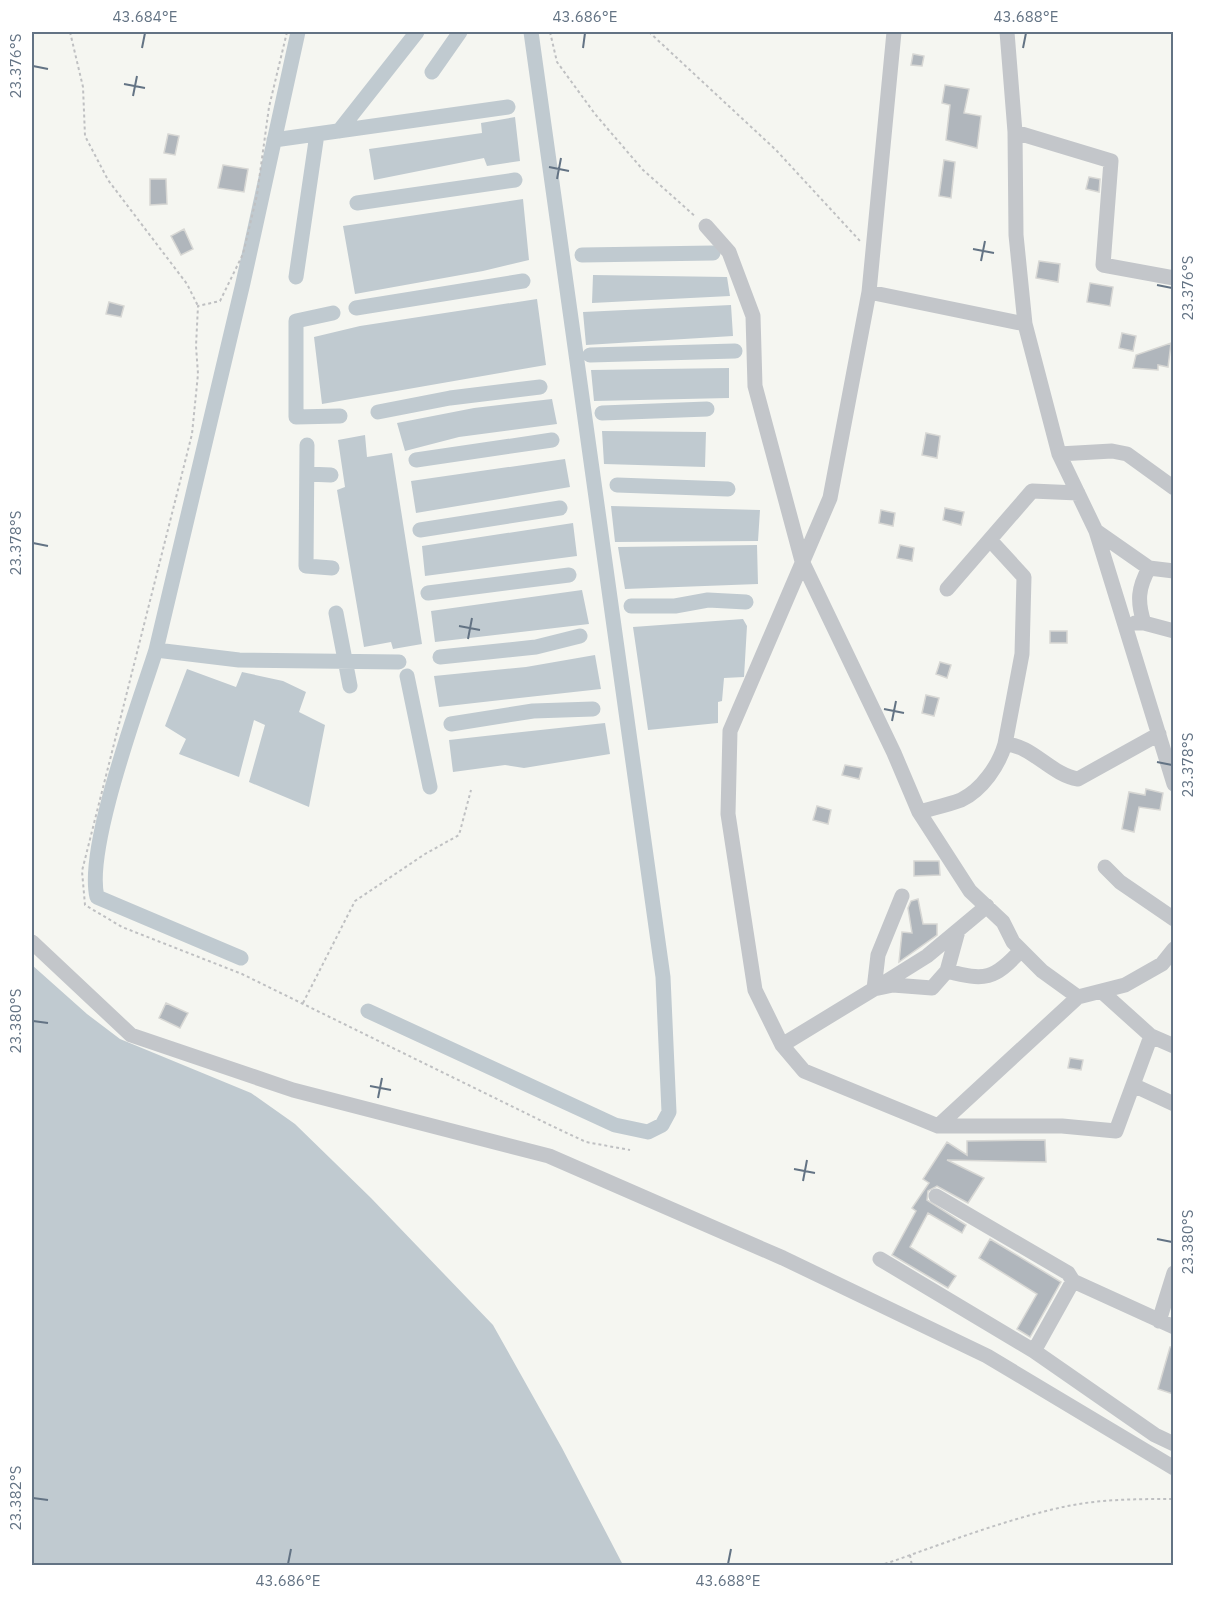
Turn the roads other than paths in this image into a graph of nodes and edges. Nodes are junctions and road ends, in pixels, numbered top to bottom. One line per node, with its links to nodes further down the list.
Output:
1 (894, 32): 6 (street)
2 (1007, 32): 3 (street)
3 (1014, 132): 5 (street); 7 (street)
4 (706, 226): 13 (street)
5 (1173, 278)
6 (869, 292): 7 (street); 13 (street)
7 (1025, 324): 8 (street)
8 (1059, 453): 9 (street); 10 (street)
9 (1173, 488)
10 (1078, 493): 11 (street); 12 (street)
11 (1096, 531): 15 (street); 18 (street)
12 (991, 541): 16 (street); 21 (street)
13 (802, 561): 23 (street); 37 (street)
14 (1172, 566): 15 (street)
15 (1149, 568): 17 (street)
16 (947, 589)
17 (1144, 623): 18 (street); 19 (street)
18 (1125, 624): 20 (street)
19 (1173, 631)
20 (1159, 734): 21 (street); 22 (street)
21 (1005, 744): 23 (street)
22 (1173, 784)
23 (919, 812): 26 (street)
24 (1105, 867): 27 (street)
25 (902, 896): 33 (street)
26 (987, 906): 28 (street); 31 (street)
27 (1173, 919)
28 (957, 931): 32 (street); 33 (street)
29 (32, 942): 49 (street)
30 (1173, 949): 34 (street)
31 (1020, 950): 32 (street); 35 (street)
32 (947, 970): 33 (street)
33 (874, 989): 37 (street)
34 (1101, 991): 35 (street); 36 (street)
35 (1078, 997): 41 (street)
36 (1151, 1036): 38 (street); 39 (street)
37 (782, 1045): 41 (street)
38 (1173, 1046)
39 (1133, 1085): 40 (street); 41 (street)
40 (1173, 1104)
41 (938, 1126)
42 (936, 1196): 45 (street)
43 (880, 1259): 47 (street)
44 (1173, 1273): 46 (street)
45 (1073, 1281): 46 (street); 47 (street)
46 (1166, 1324)
47 (1034, 1351): 48 (street)
48 (1079, 1382): 49 (street); 50 (street)
49 (1060, 1399): 51 (street)
50 (1173, 1444)
51 (1173, 1467)

